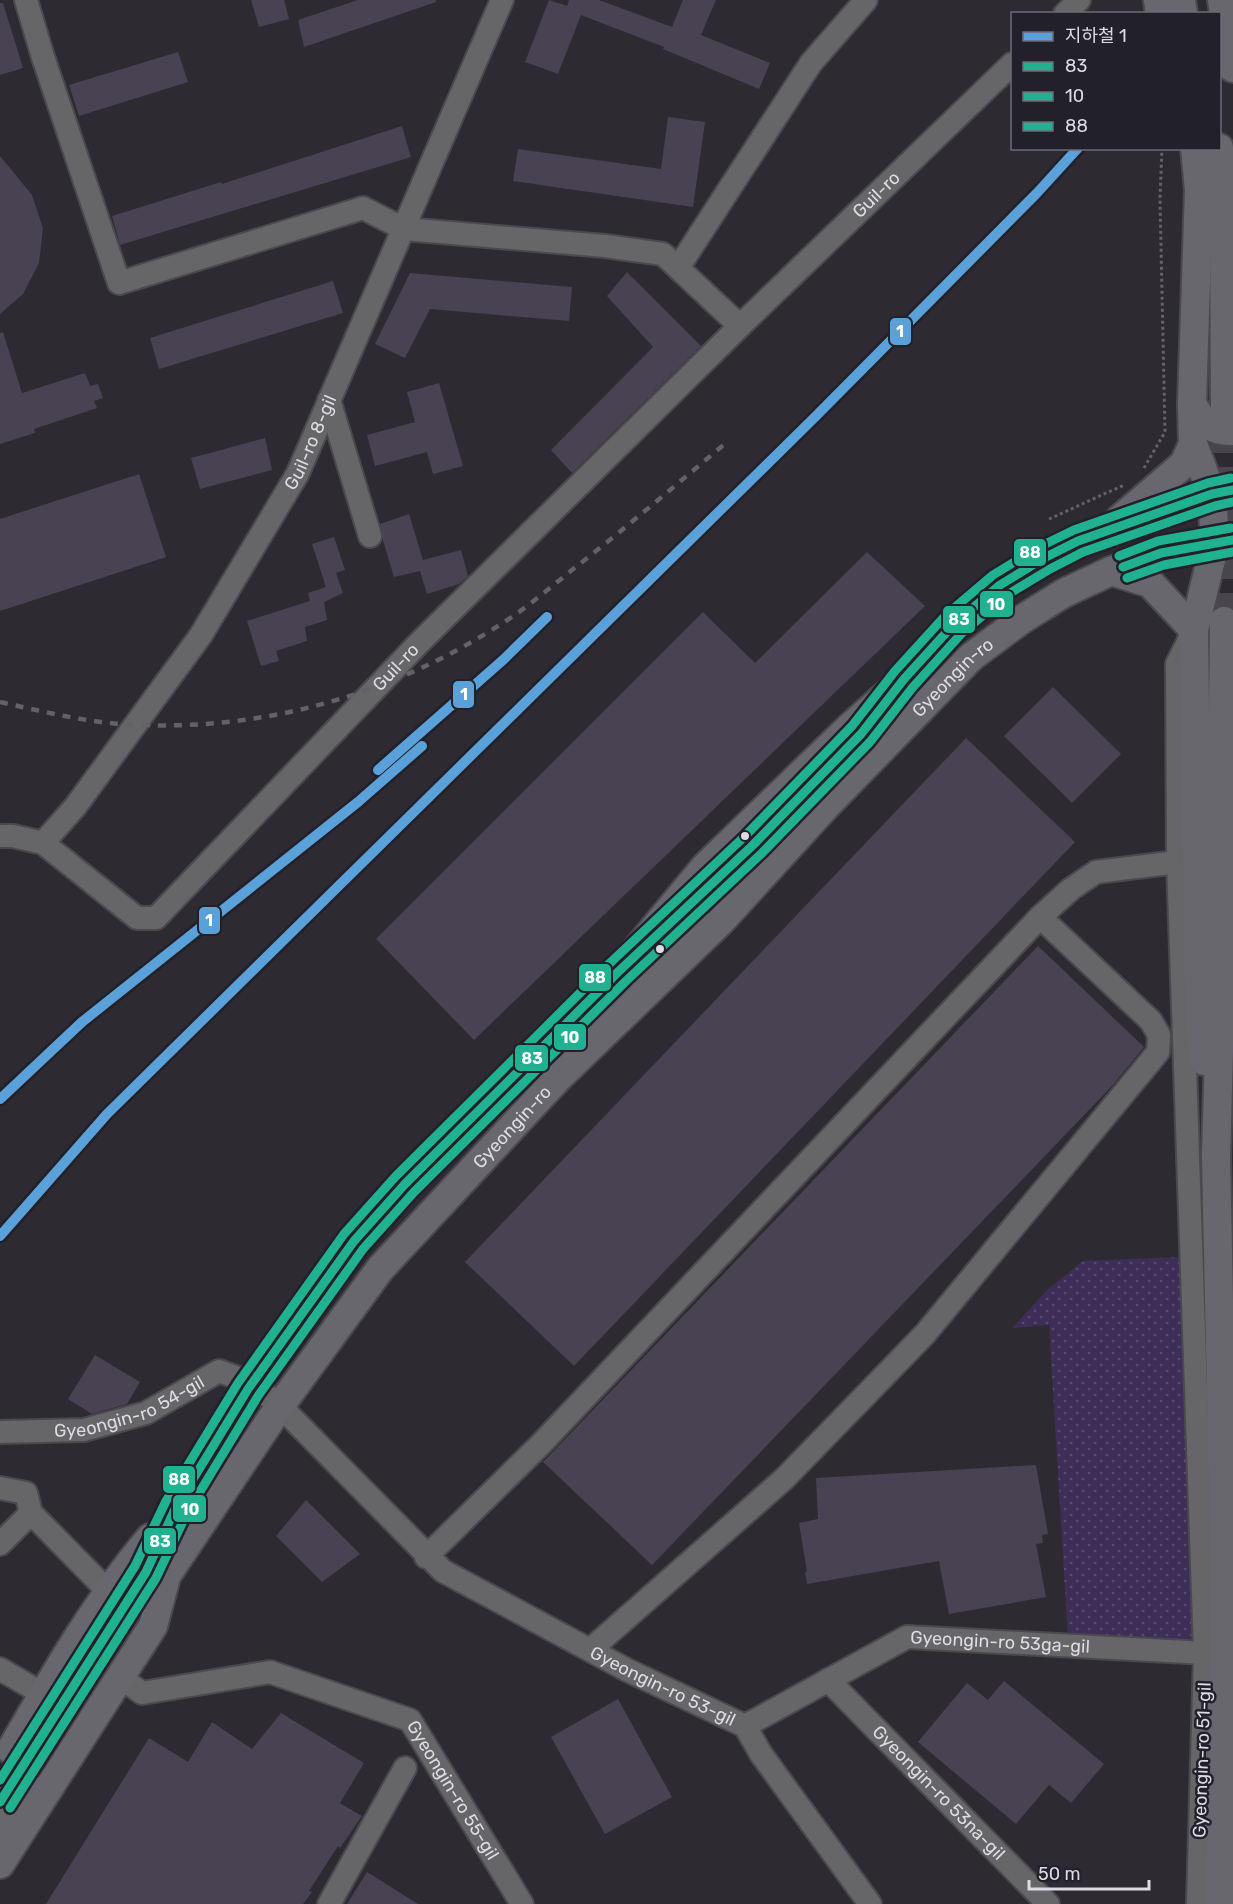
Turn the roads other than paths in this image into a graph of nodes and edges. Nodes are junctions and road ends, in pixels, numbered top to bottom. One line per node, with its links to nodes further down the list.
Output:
1 (26, 0): 12 (street)
2 (502, 0): 12 (street, Guil-ro 8-gil)
3 (866, 0): 14 (street)
4 (1079, 0): 6 (street)
5 (1221, 0): 8 (main road)
6 (1067, 12)
7 (1011, 65): 15 (street, Guil-ro)
8 (1233, 68)
9 (1178, 150): 13 (main road)
10 (1195, 150): 13 (main road)
11 (1220, 150): 18 (main road)
12 (404, 229): 14 (street); 16 (street, Guil-ro 8-gil)
13 (1198, 252): 17 (main road)
14 (678, 268): 15 (street)
15 (740, 326): 28 (street, Guil-ro)
16 (329, 400): 22 (street); 28 (street, Guil-ro 8-gil)
17 (1192, 404): 18 (main road); 19 (main road)
18 (1229, 421)
19 (1193, 444): 20 (main road); 21 (main road)
20 (1223, 492): 21 (main road, Gyeongin-ro); 23 (main road)
21 (1110, 528): 32 (main road, Gyeongin-ro)
22 (370, 536)
23 (1224, 542): 24 (main road, Gyeongin-ro); 26 (main road)
24 (1111, 571): 26 (main road); 33 (main road, Gyeongin-ro)
25 (1228, 612): 26 (main road); 31 (main road)
26 (1194, 630): 29 (street, Gyeongin-ro 51-gil); 31 (main road)
27 (0, 836): 28 (street)
28 (43, 843)
29 (1178, 862): 30 (street); 43 (street, Gyeongin-ro 51-gil)
30 (1040, 917): 39 (street); 42 (street)
31 (1216, 1157): 59 (main road)
32 (252, 1383): 33 (street, Gyeongin-ro 54-gil); 34 (street, Gyeongin-ro 54-gil); 36 (main road, Gyeongin-ro)
33 (280, 1406): 39 (street, Gyeongin-ro 53-gil); 40 (main road, Gyeongin-ro)
34 (0, 1432)
35 (0, 1488): 37 (street)
36 (176, 1507): 41 (main road); 51 (main road, Gyeongin-ro)
37 (31, 1513): 38 (street); 41 (street)
38 (0, 1544)
39 (426, 1557): 42 (street, Gyeongin-ro 53-gil)
40 (168, 1570): 45 (main road); 52 (main road, Gyeongin-ro)
41 (109, 1592): 47 (main road)
42 (590, 1650): 48 (street, Gyeongin-ro 53-gil)
43 (1205, 1653): 46 (street, Gyeongin-ro 53ga-gil); 58 (street, Gyeongin-ro 51-gil)
44 (0, 1669): 47 (street)
45 (120, 1677): 53 (main road); 55 (street, Gyeongin-ro 55-gil)
46 (828, 1680): 48 (street, Gyeongin-ro 53ga-gil); 57 (street, Gyeongin-ro 53na-gil)
47 (43, 1694): 49 (main road)
48 (745, 1726): 56 (street, Gyeongin-ro 53-gil)
49 (3, 1758)
50 (405, 1768): 54 (street)
51 (0, 1802)
52 (0, 1834)
53 (0, 1864)
54 (328, 1904)
55 (522, 1904)
56 (870, 1904)
57 (1048, 1904)
58 (1198, 1904)
59 (1220, 1904)

